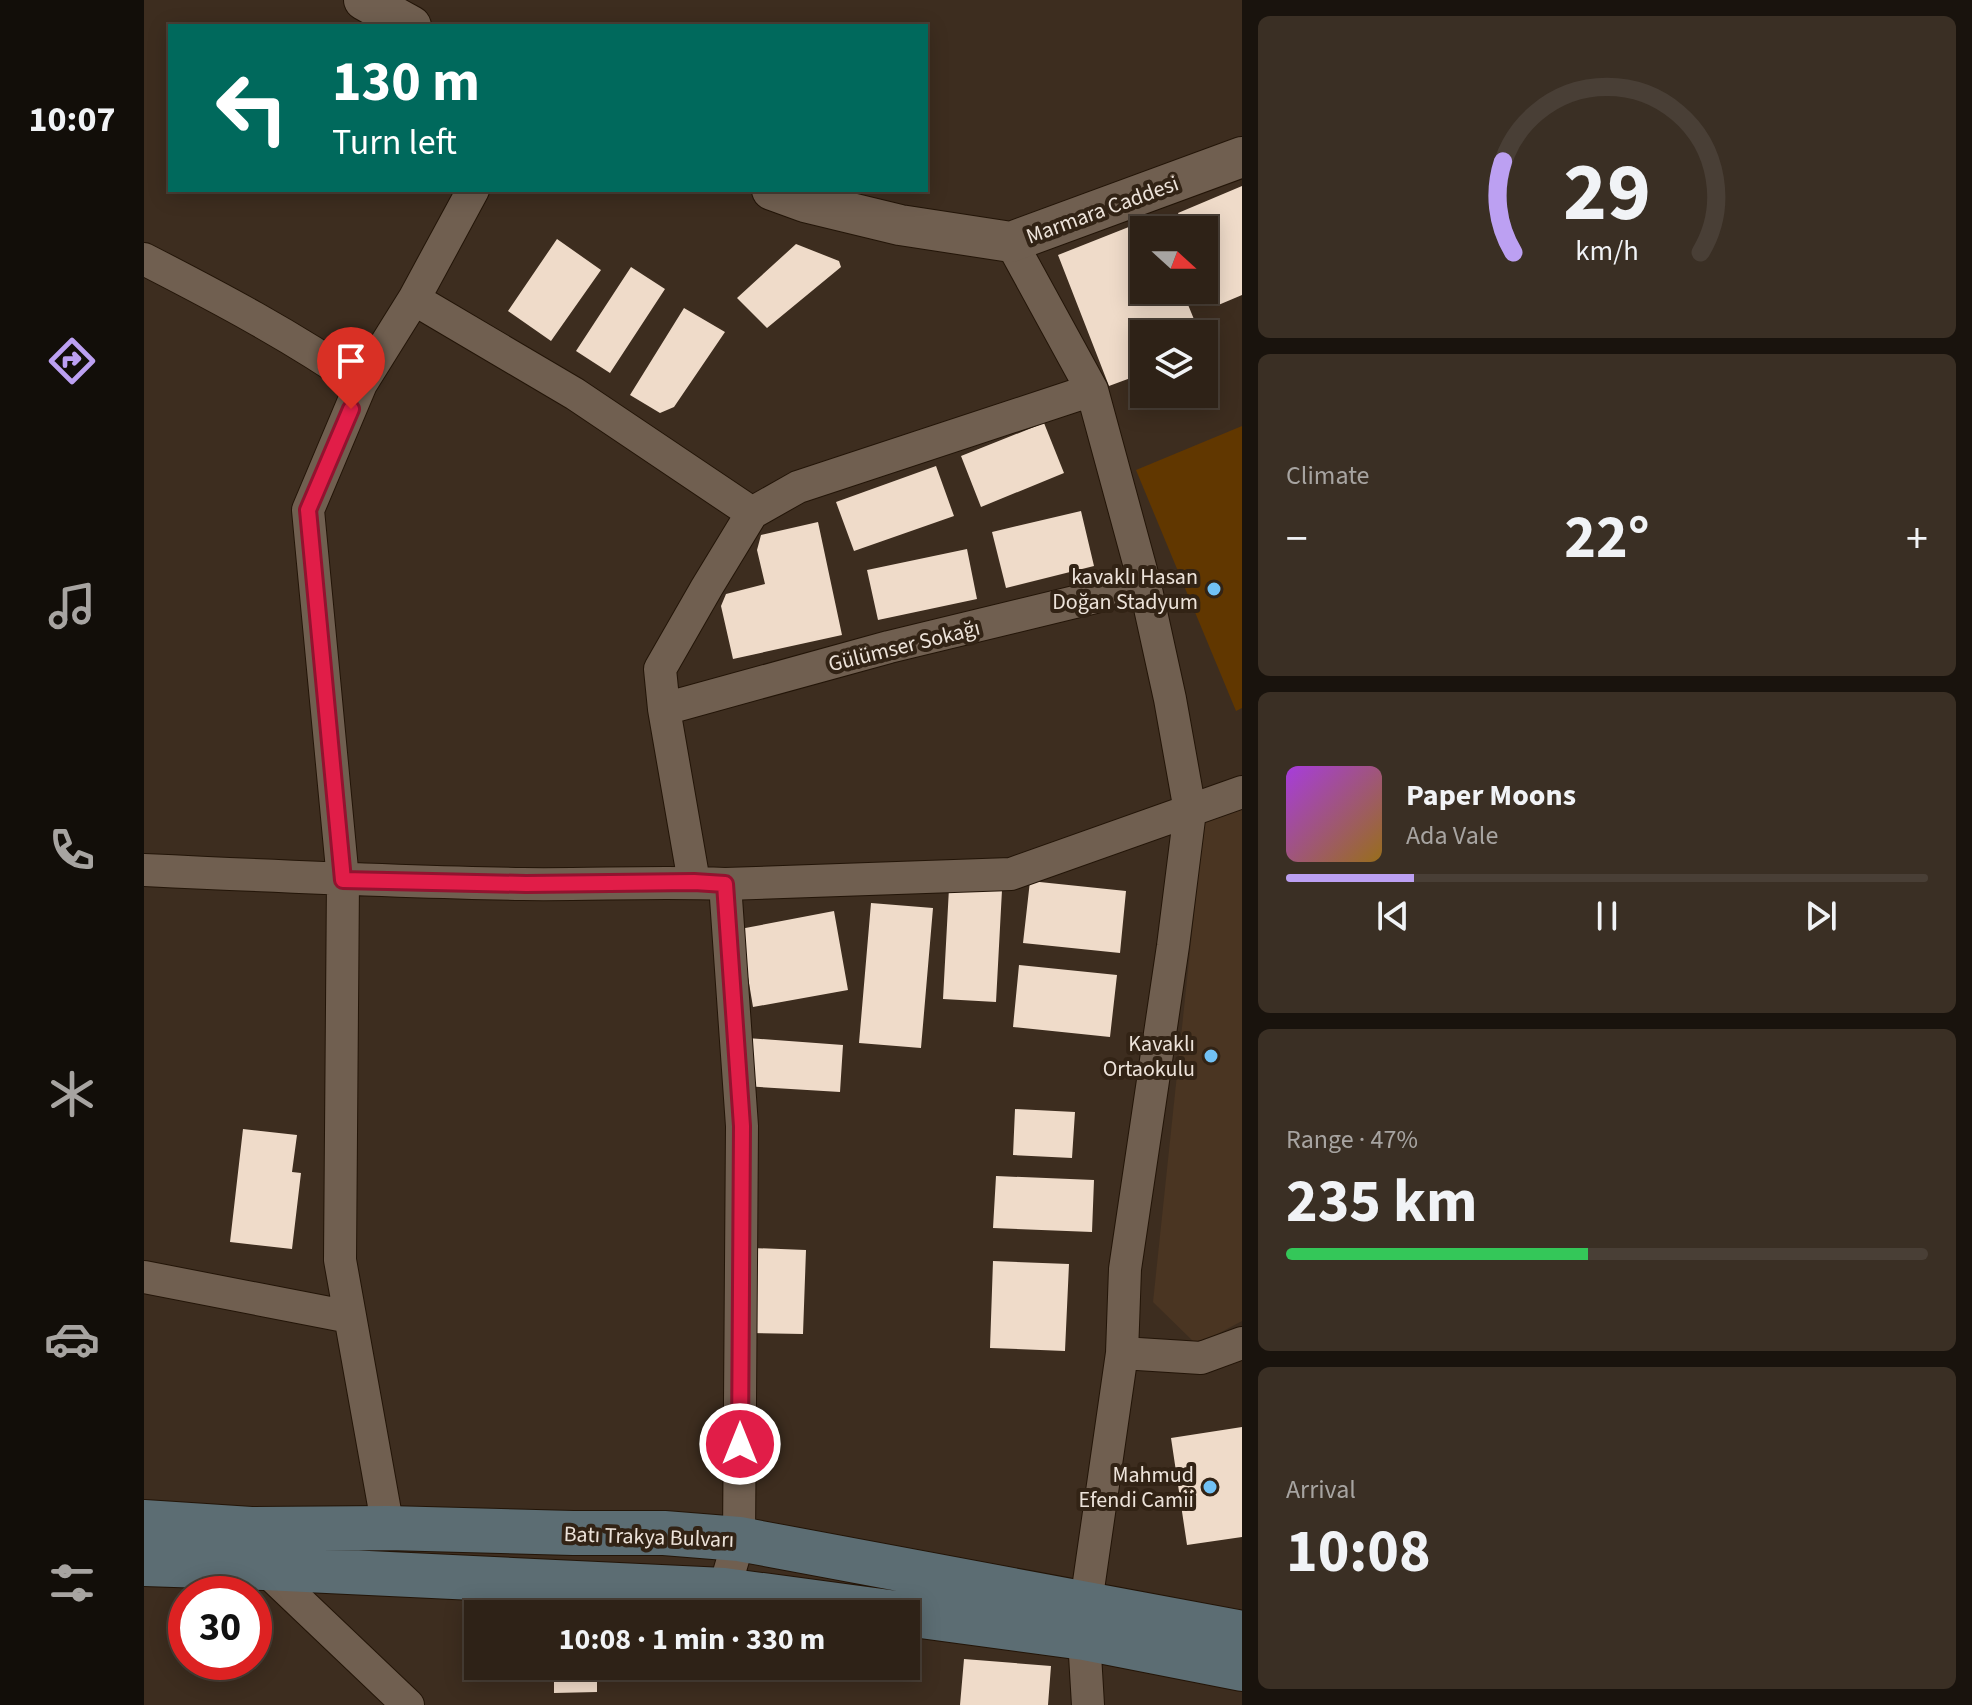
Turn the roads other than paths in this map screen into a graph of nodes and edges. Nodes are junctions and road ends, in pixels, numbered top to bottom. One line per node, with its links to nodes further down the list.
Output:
1 (364, 0): 2 (street)
2 (407, 24)
3 (1242, 157): 6 (street, Marmara Caddesi)
4 (472, 192): 8 (street)
5 (778, 192): 6 (street, Marmara Caddesi)
6 (1011, 242): 10 (street)
7 (144, 259): 9 (street)
8 (414, 299): 9 (street); 11 (street)
9 (361, 384): 17 (street)
10 (1092, 390): 11 (street); 12 (street)
11 (752, 513): 13 (street)
12 (1145, 585): 13 (street, Gülümser Sokağı); 15 (street)
13 (664, 709): 18 (street)
14 (1242, 792): 15 (street)
15 (1190, 811): 18 (street); 22 (street)
16 (144, 870): 17 (street)
17 (343, 880): 18 (street); 20 (street)
18 (710, 883): 25 (street)
19 (144, 1277): 20 (street)
20 (350, 1317): 24 (street)
21 (1242, 1343): 22 (street)
22 (1122, 1353): 31 (street)
23 (144, 1522): 24 (main road, Batı Trakya Bulvarı)
24 (388, 1528): 25 (main road, Batı Trakya Bulvarı)
25 (739, 1539): 28 (street); 31 (main road, Batı Trakya Bulvarı)
26 (144, 1564): 27 (main road, Batı Trakya Bulvarı)
27 (264, 1568): 28 (main road, Batı Trakya Bulvarı); 34 (street)
28 (724, 1590): 29 (main road, Batı Trakya Bulvarı)
29 (799, 1600)
30 (920, 1614): 31 (main road, Batı Trakya Bulvarı)
31 (1085, 1620): 32 (main road, Batı Trakya Bulvarı); 33 (main road, Batı Trakya Bulvarı); 35 (street)
32 (1242, 1633)
33 (1242, 1669)
34 (408, 1705)
35 (1088, 1705)

